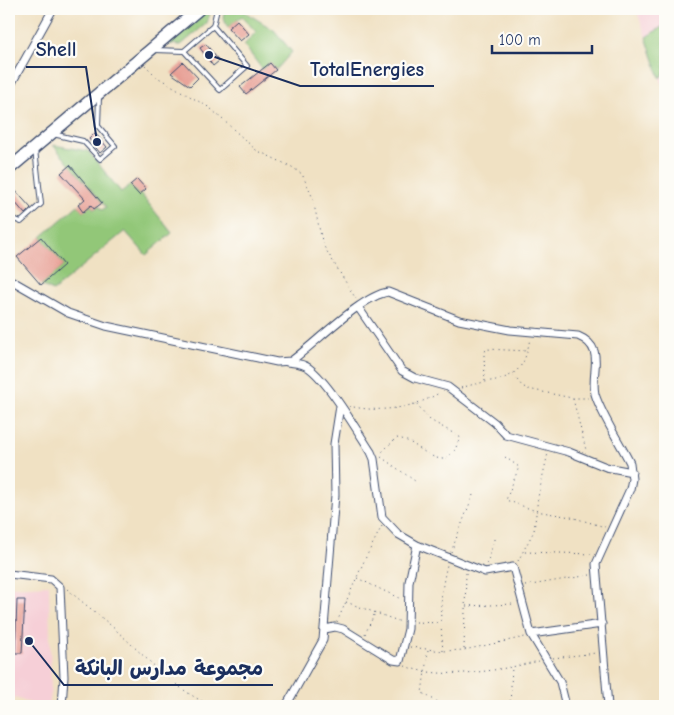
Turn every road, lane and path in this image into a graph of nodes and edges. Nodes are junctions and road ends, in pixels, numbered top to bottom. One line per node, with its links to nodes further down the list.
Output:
1 (53, 9): 9 (street)
2 (187, 9): 13 (main road)
3 (199, 9): 6 (main road)
4 (216, 9): 5 (lane)
5 (213, 26): 7 (lane); 7 (lane)
6 (150, 50): 7 (lane); 8 (main road)
7 (184, 51)
8 (140, 58): 10 (main road); 17 (path)
9 (9, 88)
10 (99, 93): 11 (main road); 11 (lane)
11 (51, 133): 12 (main road)
12 (35, 147): 14 (main road); 15 (lane)
13 (9, 160)
14 (9, 169)
15 (9, 217)
16 (9, 279): 20 (street)
17 (359, 307): 18 (street); 20 (street); 23 (street)
18 (531, 333): 19 (path); 25 (street)
19 (527, 351): 21 (path); 22 (path)
20 (287, 362): 27 (street)
21 (514, 375): 22 (path); 24 (path)
22 (485, 382): 23 (path)
23 (450, 389): 26 (path); 28 (street)
24 (572, 398): 25 (path); 31 (path)
25 (597, 399): 32 (street)
26 (416, 403): 27 (path); 29 (path)
27 (339, 405): 29 (street); 60 (street)
28 (550, 447): 31 (street); 35 (path)
29 (376, 456): 33 (path); 36 (street)
30 (505, 457): 35 (path)
31 (589, 460): 32 (street)
32 (632, 472): 37 (street)
33 (415, 481)
34 (473, 495): 42 (path)
35 (536, 511): 37 (path); 40 (path)
36 (384, 522): 39 (street); 48 (path)
37 (611, 529): 41 (street)
38 (495, 536): 45 (path)
39 (417, 545): 42 (street); 52 (street)
40 (524, 552): 41 (path); 44 (path)
41 (599, 554): 47 (street)
42 (448, 557): 43 (street); 57 (path)
43 (465, 564): 45 (street); 54 (path)
44 (513, 567): 45 (street); 50 (street)
45 (485, 572)
46 (9, 574): 49 (street)
47 (596, 574): 50 (path); 58 (street)
48 (357, 577): 51 (path); 52 (path)
49 (60, 587): 72 (street); 73 (path)
50 (517, 587): 53 (street)
51 (345, 602): 55 (path); 59 (path)
52 (408, 602): 56 (street)
53 (521, 604): 54 (path); 61 (street)
54 (466, 606): 65 (path)
55 (375, 613): 56 (path); 62 (path)
56 (408, 623): 57 (path); 63 (street)
57 (440, 624): 66 (path)
58 (602, 624): 61 (street); 67 (street)
59 (335, 627): 60 (street); 62 (street)
60 (325, 629): 74 (street)
61 (531, 634): 65 (path); 68 (street)
62 (362, 642): 69 (street)
63 (405, 646): 64 (path); 69 (street)
64 (428, 649): 66 (path); 71 (path)
65 (464, 650): 66 (path)
66 (443, 651)
67 (604, 652): 68 (path); 78 (street)
68 (546, 659): 70 (path); 77 (street)
69 (398, 662): 71 (path)
70 (512, 667): 71 (path); 76 (path)
71 (424, 672): 75 (path)
72 (62, 706)
73 (212, 706)
74 (286, 706)
75 (445, 706)
76 (510, 706)
77 (566, 706)
78 (608, 706)

